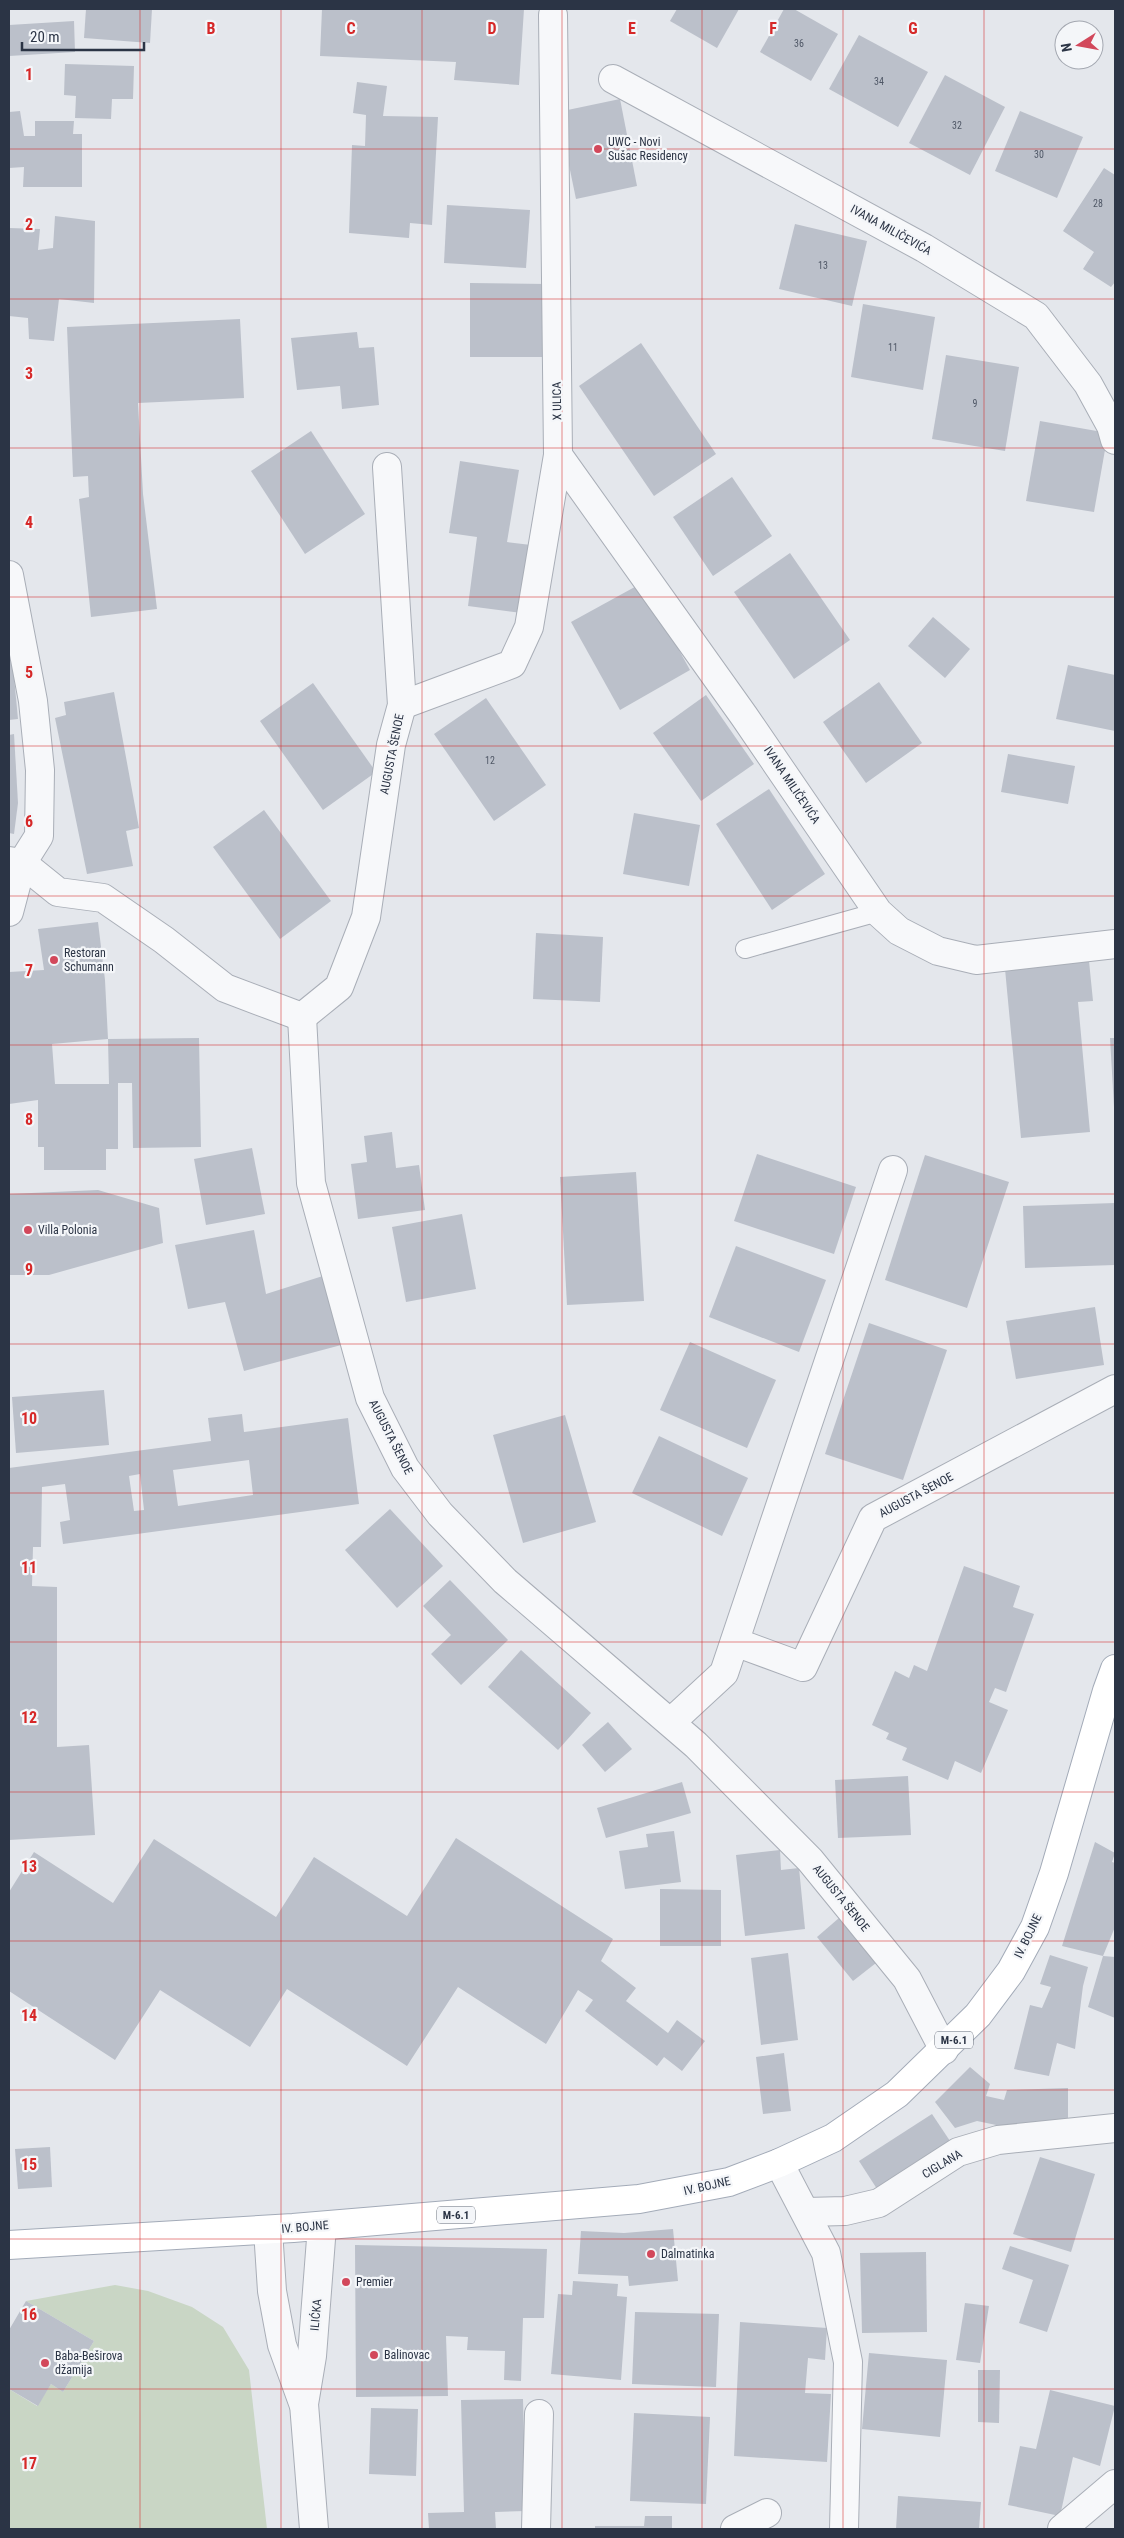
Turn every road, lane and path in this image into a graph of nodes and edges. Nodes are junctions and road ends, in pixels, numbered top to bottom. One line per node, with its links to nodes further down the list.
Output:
1 (553, 15): 4 (street, X ULICA)
2 (613, 79): 3 (street, IVANA MILIČEVIĆA)
3 (1115, 440)
4 (558, 455): 7 (street, X ULICA); 10 (street, IVANA MILIČEVIĆA)
5 (387, 467): 7 (street, AUGUSTA ŠENOE)
6 (9, 575): 8 (street)
7 (402, 706): 13 (street, AUGUSTA ŠENOE)
8 (16, 862): 9 (street); 13 (street)
9 (9, 912)
10 (878, 912): 11 (street, IVANA MILIČEVIĆA); 12 (lane)
11 (1115, 944)
12 (745, 949)
13 (302, 1017): 18 (street, AUGUSTA ŠENOE)
14 (893, 1170): 16 (street)
15 (1115, 1389): 16 (street, AUGUSTA ŠENOE)
16 (735, 1642): 18 (street)
17 (1115, 1669): 19 (main road, IV. BOJNE / M-6.1)
18 (671, 1722): 19 (street, AUGUSTA ŠENOE)
19 (944, 2050): 21 (main road, IV. BOJNE / M-6.1)
20 (1115, 2128): 22 (street, CIGLANA)
21 (779, 2163): 22 (street); 23 (main road, IV. BOJNE / M-6.1)
22 (806, 2212): 33 (street)
23 (322, 2226): 24 (main road, IV. BOJNE / M-6.1); 26 (street, ILIĆKA)
24 (268, 2230): 25 (main road, IV. BOJNE / M-6.1); 26 (street, ILIĆKA)
25 (9, 2245)
26 (304, 2404): 30 (street, ILIĆKA)
27 (540, 2414): 31 (street)
28 (1115, 2484): 34 (street)
29 (768, 2513): 32 (street)
30 (314, 2529)
31 (536, 2529)
32 (735, 2529)
33 (844, 2529)
34 (1062, 2529)

